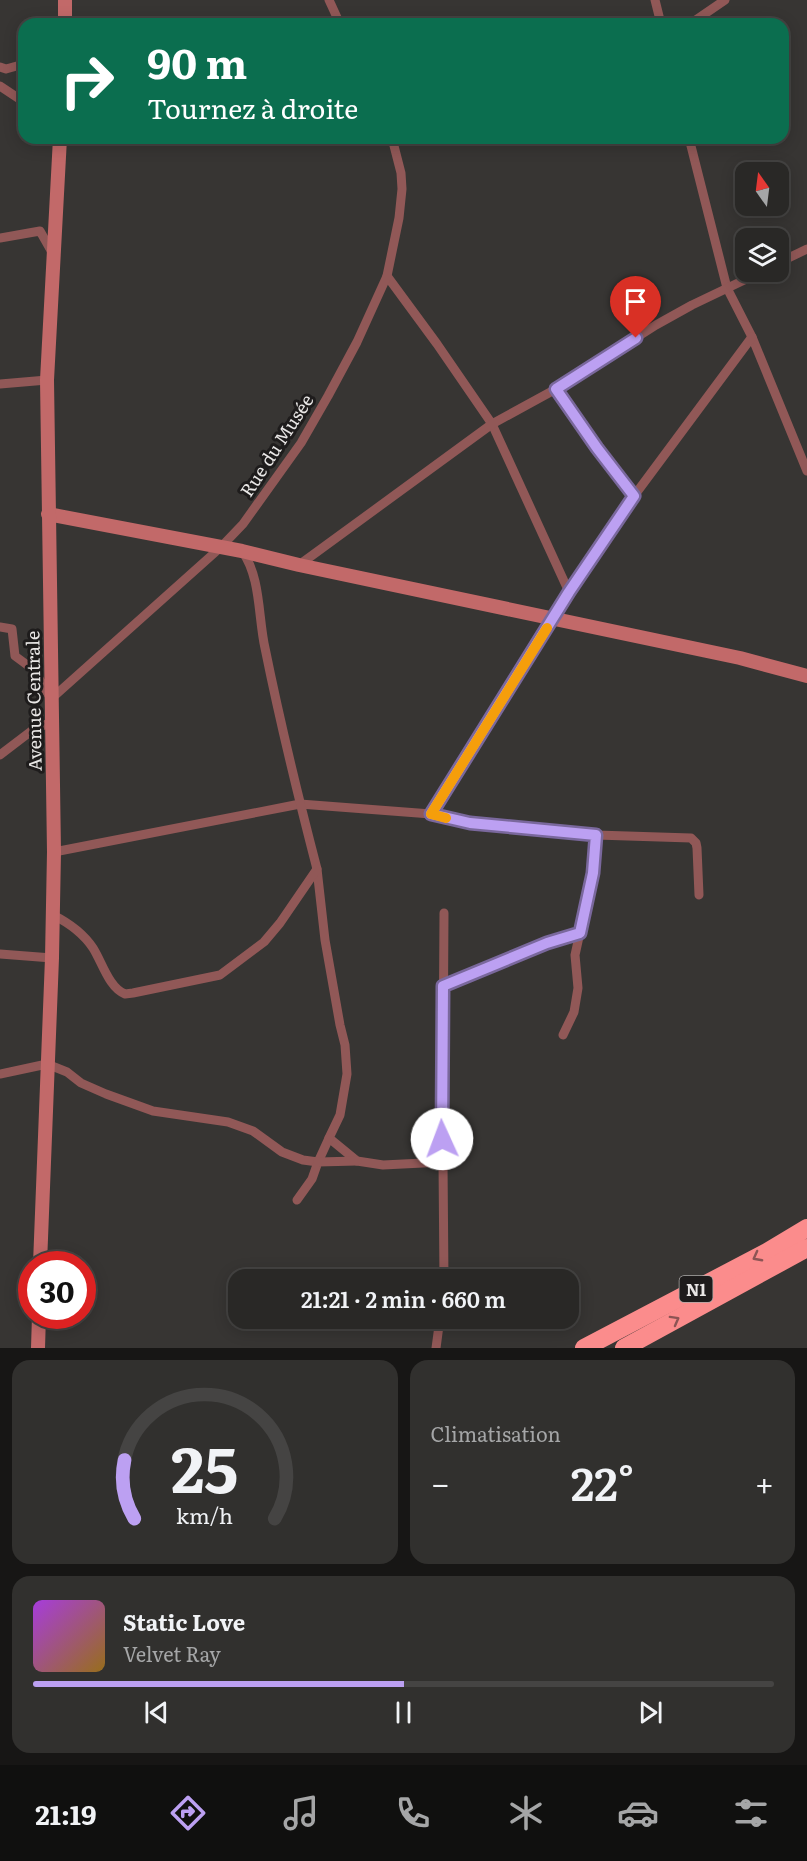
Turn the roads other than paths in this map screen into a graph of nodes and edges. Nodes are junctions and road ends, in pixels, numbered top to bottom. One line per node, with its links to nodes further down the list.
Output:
1 (65, 0): 5 (main road)
2 (329, 0): 6 (street)
3 (655, 0): 7 (street)
4 (725, 0): 8 (street)
5 (65, 18)
6 (337, 18)
7 (660, 18)
8 (699, 18)
9 (0, 66): 10 (street)
10 (18, 66)
11 (0, 86): 12 (street)
12 (18, 98)
13 (60, 144): 18 (main road, Avenue Centrale)
14 (394, 144): 20 (street, Rue du Musée)
15 (691, 144): 22 (street)
16 (0, 238): 18 (street)
17 (807, 249): 19 (street)
18 (54, 256): 24 (main road, Avenue Centrale)
19 (789, 258)
20 (387, 276): 27 (street); 31 (street, Rue du Musée)
21 (740, 282): 22 (street)
22 (727, 288): 23 (street); 26 (street)
23 (752, 337): 28 (street); 29 (street)
24 (47, 380): 25 (street); 30 (main road, Avenue Centrale)
25 (0, 384)
26 (556, 389): 27 (street); 29 (street)
27 (492, 424): 33 (street); 34 (street)
28 (807, 471)
29 (634, 496): 34 (street)
30 (48, 514): 31 (main road); 38 (main road, Avenue Centrale)
31 (221, 547): 32 (main road); 38 (street, Rue du Musée)
32 (242, 551): 33 (main road); 41 (street)
33 (299, 565): 35 (main road)
34 (569, 592): 35 (street)
35 (553, 619): 37 (main road); 42 (street)
36 (0, 627): 38 (street)
37 (807, 676)
38 (51, 699): 39 (main road, Avenue Centrale)
39 (52, 722): 40 (street); 44 (main road, Avenue Centrale)
40 (0, 755)
41 (300, 804): 42 (street); 44 (street); 45 (street)
42 (431, 814): 43 (street)
43 (596, 835): 46 (street); 49 (street)
44 (54, 852): 48 (main road, Avenue Centrale)
45 (317, 869): 48 (street); 56 (street)
46 (699, 895)
47 (444, 913): 52 (street)
48 (53, 915): 51 (main road, Avenue Centrale)
49 (580, 933): 52 (street); 53 (street)
50 (0, 954): 51 (street)
51 (52, 958): 54 (main road, Avenue Centrale)
52 (443, 986): 59 (street)
53 (563, 1035)
54 (47, 1064): 55 (street); 58 (street); 63 (main road, Avenue Centrale)
55 (0, 1074)
56 (329, 1138): 57 (street); 58 (street)
57 (357, 1161): 58 (street); 59 (street)
58 (318, 1162): 60 (street)
59 (443, 1162): 64 (street)
60 (297, 1200)
61 (807, 1228): 69 (highway, N1, one-way to 69)
62 (807, 1248): 70 (highway, N1, one-way to 62)
63 (40, 1251)
64 (444, 1269)
65 (39, 1329): 67 (main road)
66 (439, 1329): 68 (street)
67 (38, 1348)
68 (436, 1348)
69 (584, 1348)
70 (624, 1348)

